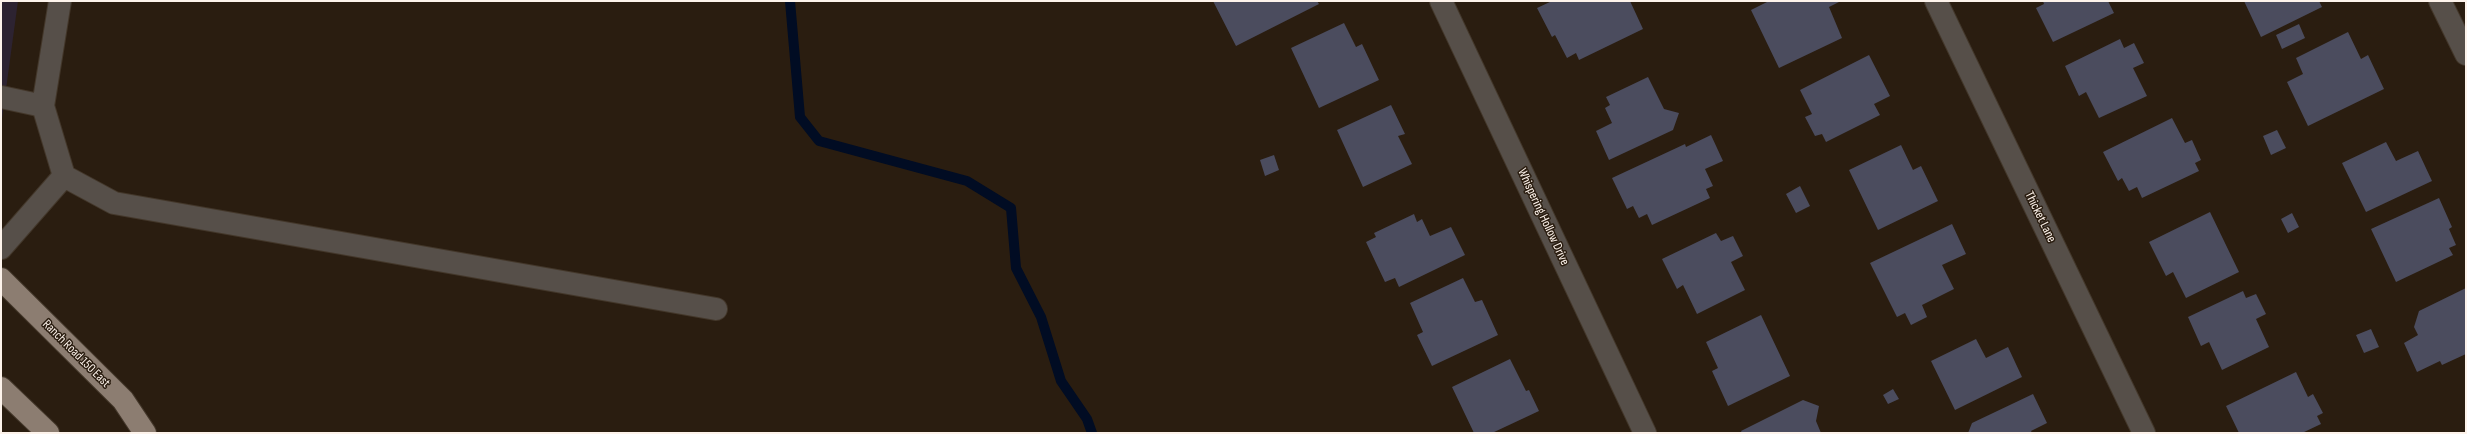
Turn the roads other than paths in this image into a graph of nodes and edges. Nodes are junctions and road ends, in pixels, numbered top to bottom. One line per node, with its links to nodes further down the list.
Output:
1 (60, 1): 7 (street)
2 (1441, 1): 15 (street, Whispering Hollow Drive)
3 (1936, 1): 16 (street, Thicket Lane)
4 (2440, 1): 5 (street)
5 (2466, 54)
6 (1, 97): 7 (street)
7 (43, 106): 8 (street)
8 (64, 176): 9 (street); 11 (street)
9 (1, 248)
10 (1, 280): 14 (main road, Ranch Road 150 East)
11 (716, 309)
12 (1, 388): 13 (main road)
13 (48, 433)
14 (145, 433)
15 (1645, 433)
16 (2144, 433)

